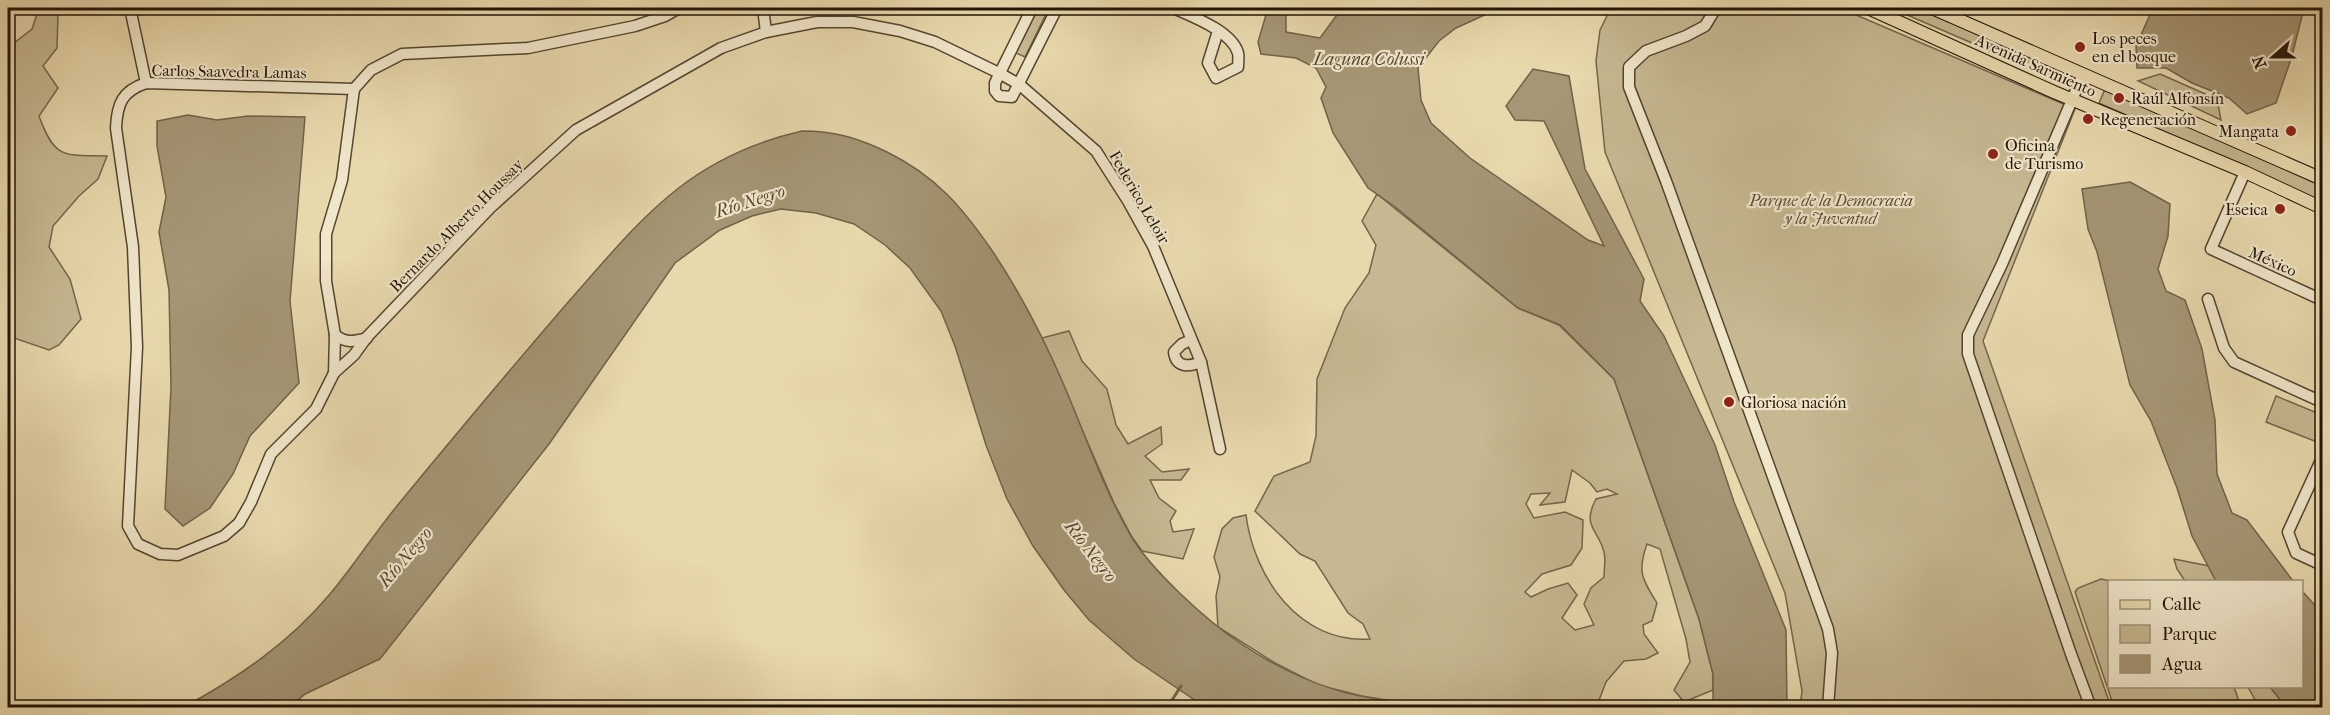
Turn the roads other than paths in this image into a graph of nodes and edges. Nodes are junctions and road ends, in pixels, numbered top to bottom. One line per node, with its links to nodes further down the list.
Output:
1 (130, 8): 14 (street)
2 (680, 8): 16 (street)
3 (763, 8): 11 (street)
4 (1032, 8): 12 (street)
5 (1057, 8): 15 (street)
6 (1173, 8): 10 (street)
7 (1716, 8): 33 (street)
8 (1869, 8): 17 (main road, Avenida Sarmiento)
9 (1932, 8): 13 (main road, Avenida Sarmiento)
10 (1218, 31)
11 (766, 32): 12 (street, Bernardo Alberto Houssay); 24 (street, Bernardo Alberto Houssay)
12 (1001, 74): 15 (street, Federico Leloir); 15 (street)
13 (2083, 74): 17 (street); 19 (main road, Avenida Sarmiento)
14 (146, 83): 16 (street, Carlos Saavedra Lamas); 31 (street, Carlos Saavedra Lamas)
15 (1020, 85): 25 (street, Federico Leloir)
16 (354, 89): 23 (street)
17 (2072, 99): 18 (main road, Avenida Sarmiento); 34 (street)
18 (2245, 172): 20 (main road, Avenida Sarmiento); 22 (street, México)
19 (2322, 179)
20 (2322, 208)
21 (2208, 299): 28 (street)
22 (2322, 300)
23 (334, 334): 24 (street); 27 (street)
24 (367, 338): 27 (street, Bernardo Alberto Houssay)
25 (1191, 340): 26 (street, Federico Leloir); 26 (street)
26 (1201, 362): 29 (street, Federico Leloir)
27 (334, 373): 31 (street, Bernardo Alberto Houssay)
28 (2322, 402)
29 (1220, 449)
30 (2322, 458): 32 (street)
31 (128, 526)
32 (2322, 565)
33 (1828, 708)
34 (2091, 708)

